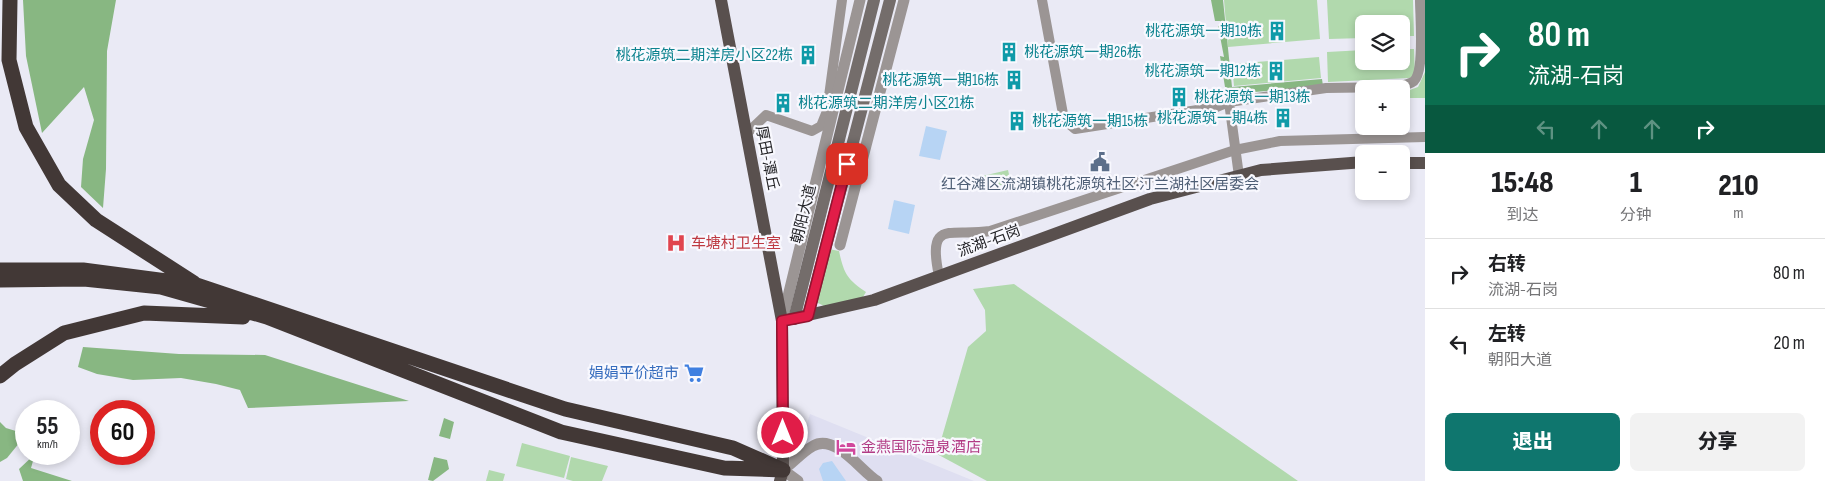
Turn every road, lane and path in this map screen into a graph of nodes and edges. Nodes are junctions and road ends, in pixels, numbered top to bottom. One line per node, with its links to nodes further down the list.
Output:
1 (10, 0): 25 (highway)
2 (721, 0): 14 (main road, 厚田-潭丘)
3 (842, 0): 12 (street)
4 (860, 0): 11 (street)
5 (874, 0): 10 (main road, 朝阳大道)
6 (890, 0): 26 (main road, 朝阳大道)
7 (904, 0): 21 (street)
8 (1042, 0): 13 (street)
9 (1420, 0): 13 (street)
10 (860, 54): 11 (street); 28 (main road, 朝阳大道)
11 (847, 57): 12 (street); 28 (street)
12 (834, 60): 14 (street)
13 (1229, 102): 16 (street)
14 (746, 134): 28 (main road, 厚田-潭丘)
15 (1425, 137): 16 (street)
16 (1235, 150): 20 (street); 23 (street)
17 (1355, 163): 20 (main road, 流湖-石岗)
18 (1410, 163): 19 (main road)
19 (1425, 163)
20 (1239, 176): 23 (main road, 流湖-石岗)
21 (840, 245)
22 (0, 270): 25 (highway)
23 (939, 276): 26 (main road, 流湖-石岗)
24 (0, 280): 27 (highway)
25 (197, 285): 30 (highway)
26 (808, 316): 28 (main road, 流湖-石岗)
27 (267, 317): 29 (highway); 30 (highway)
28 (788, 320): 30 (main road)
29 (0, 376)
30 (782, 476): 31 (street); 32 (street); 33 (street)
31 (796, 481)
32 (870, 481)
33 (877, 481)

